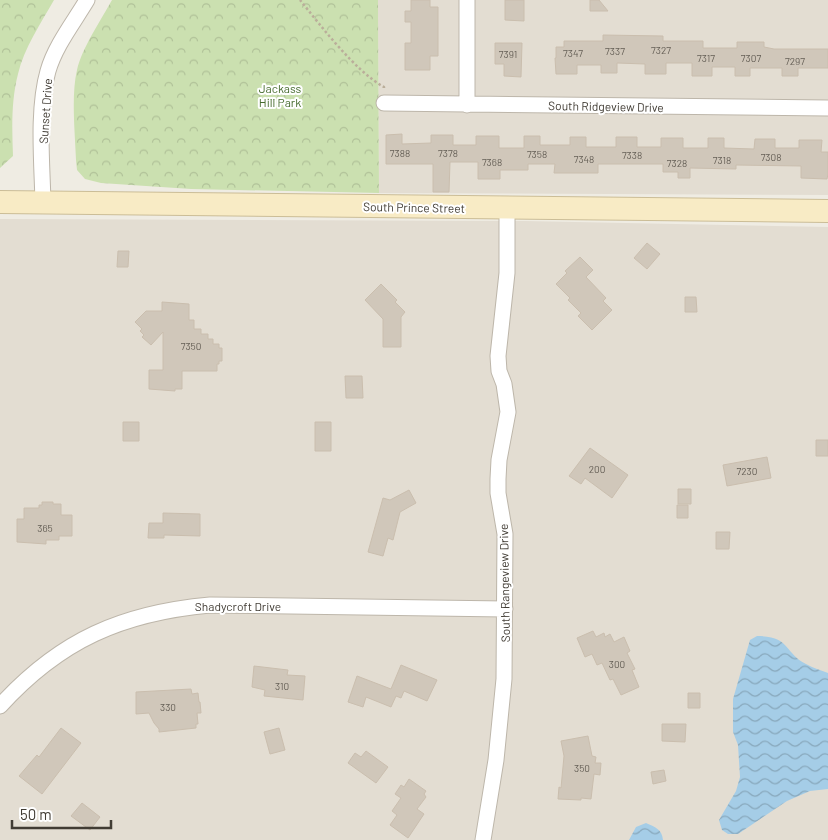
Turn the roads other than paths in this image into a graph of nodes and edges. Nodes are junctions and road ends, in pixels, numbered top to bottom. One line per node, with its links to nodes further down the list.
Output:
1 (87, 0): 7 (street, Sunset Drive)
2 (467, 0): 4 (street)
3 (384, 103): 4 (street, South Ridgeview Drive)
4 (467, 105): 5 (street, South Ridgeview Drive)
5 (828, 108)
6 (0, 202): 7 (street, South Prince Street)
7 (43, 202): 8 (street, South Prince Street)
8 (507, 208): 9 (street, South Prince Street); 10 (street, South Rangeview Drive)
9 (828, 211)
10 (505, 609): 11 (street, Shadycroft Drive); 12 (street, South Rangeview Drive)
11 (0, 706)
12 (483, 840)

